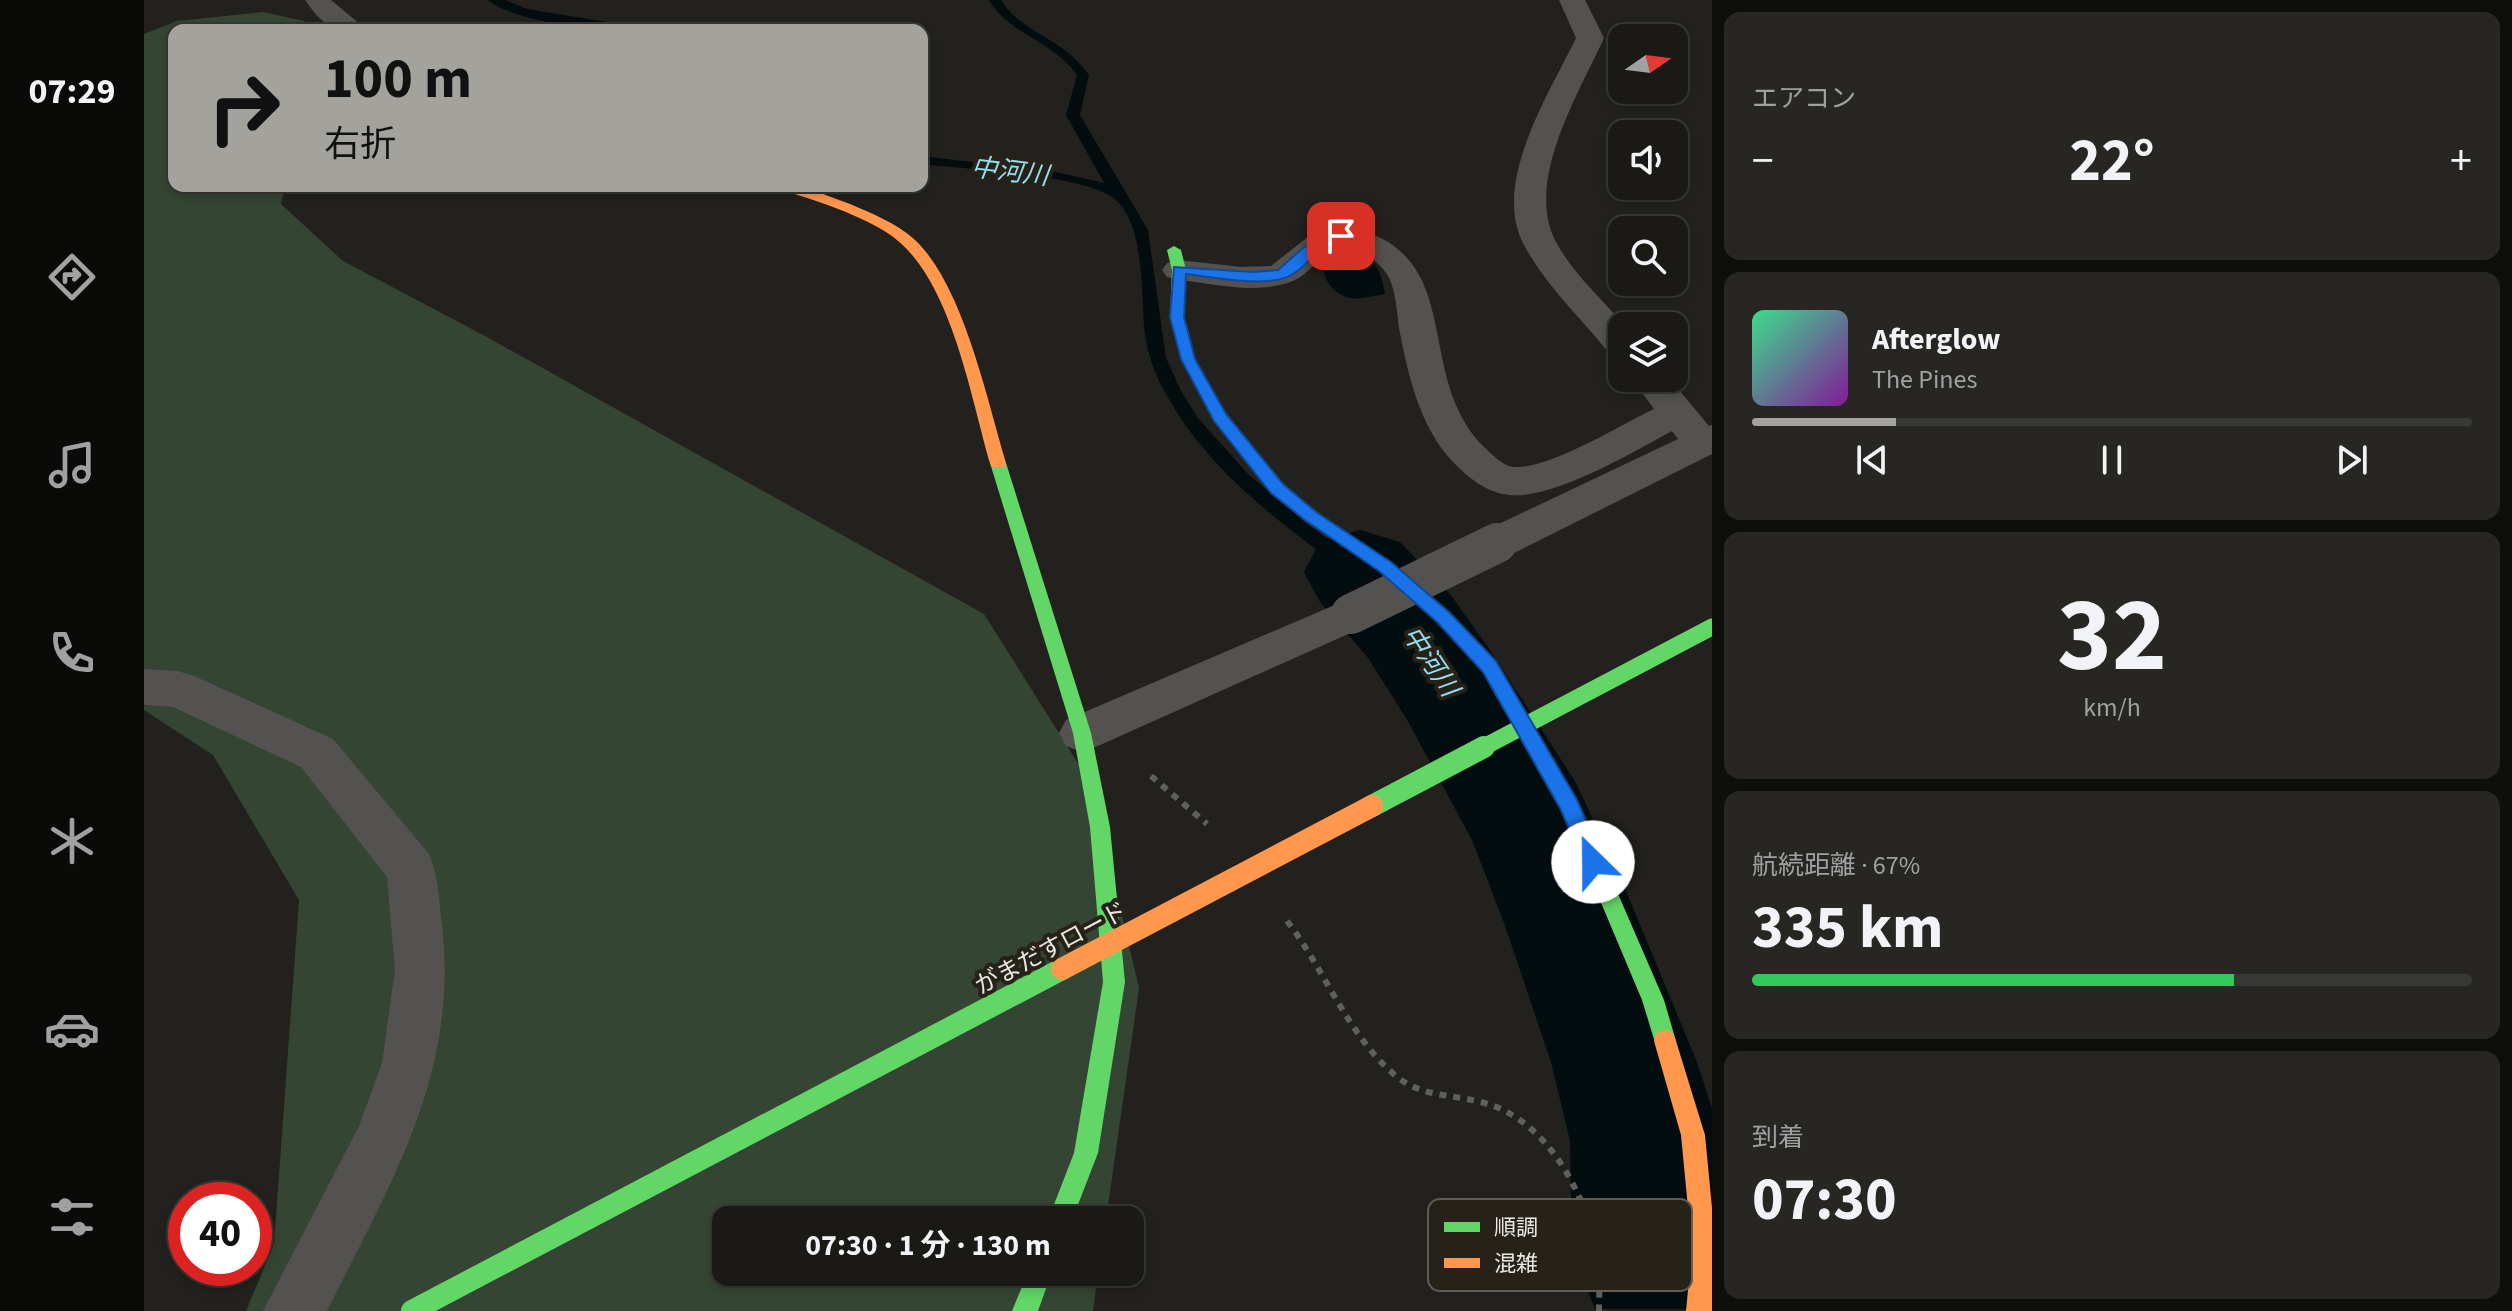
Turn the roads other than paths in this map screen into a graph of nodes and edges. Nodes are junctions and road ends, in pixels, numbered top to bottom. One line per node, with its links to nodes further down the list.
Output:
1 (318, 0): 3 (street)
2 (1572, 0): 6 (street)
3 (344, 24)
4 (801, 192): 12 (main road)
5 (1176, 260): 8 (street); 18 (main road)
6 (1608, 328)
7 (1661, 392): 8 (street)
8 (1678, 413): 9 (street)
9 (1707, 441): 12 (street, bridge)
10 (1712, 627): 16 (main road, がまだすロード, bridge)
11 (144, 687): 15 (street)
12 (1082, 733): 13 (main road)
13 (1065, 1206)
14 (1035, 1286): 17 (main road)
15 (294, 1311)
16 (412, 1311)
17 (1025, 1311)
18 (1699, 1311)

